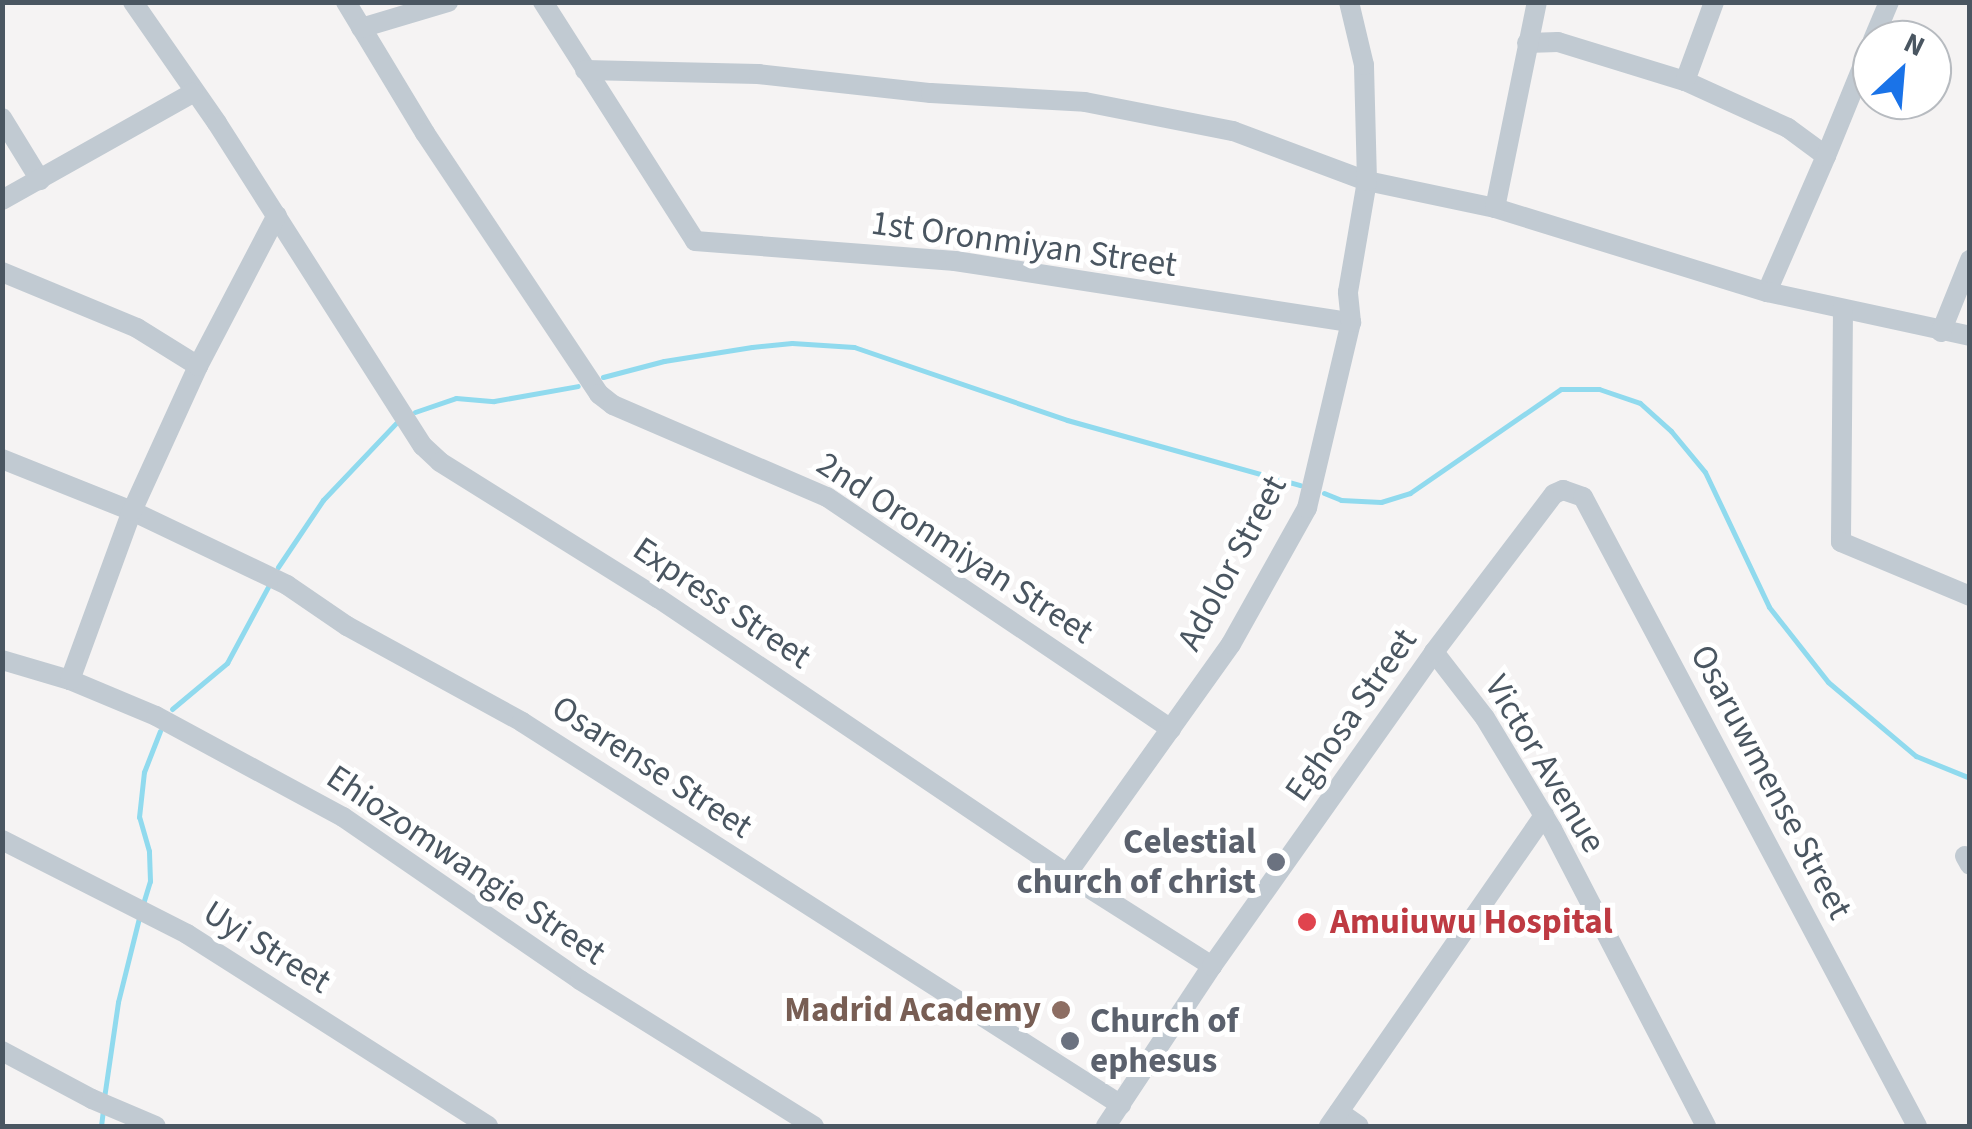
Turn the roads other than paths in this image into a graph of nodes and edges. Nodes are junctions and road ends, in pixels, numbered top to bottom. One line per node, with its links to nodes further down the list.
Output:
1 (133, 2): 13 (street, Express Street)
2 (346, 2): 8 (street, 2nd Oronmiyan Street)
3 (448, 2): 8 (street)
4 (543, 2): 10 (street)
5 (1349, 2): 17 (street, Adolor Street)
6 (1537, 2): 9 (street)
7 (1714, 2): 11 (street)
8 (361, 28): 36 (street, 2nd Oronmiyan Street)
9 (1527, 43): 11 (street); 19 (street)
10 (585, 70): 17 (street); 25 (street, 1st Oronmiyan Street)
11 (1686, 81): 15 (street)
12 (1852, 92): 15 (street)
13 (193, 93): 16 (street); 20 (street, Express Street)
14 (2, 118): 16 (street)
15 (1826, 156): 23 (street)
16 (40, 180): 18 (street)
17 (1367, 181): 19 (street); 25 (street, Adolor Street)
18 (2, 200)
19 (1495, 208): 23 (street)
20 (277, 215): 28 (street); 39 (street, Express Street)
21 (1970, 260): 26 (street)
22 (2, 272): 28 (street)
23 (1767, 292): 24 (street)
24 (1844, 309): 26 (street); 32 (street)
25 (1352, 322): 36 (street, Adolor Street)
26 (1941, 332): 27 (street)
27 (1970, 336)
28 (198, 366): 31 (street)
29 (2, 460): 31 (street, Osarense Street)
30 (1554, 494): 33 (street, Eghosa Street); 50 (street, Osaruwmense Street)
31 (132, 511): 35 (street); 42 (street, Osarense Street)
32 (1969, 589)
33 (1434, 652): 37 (street, Victor Avenue); 40 (street, Eghosa Street)
34 (2, 660): 35 (street, Ehiozomwangie Street)
35 (70, 680): 46 (street, Ehiozomwangie Street)
36 (1171, 729): 39 (street, Adolor Street)
37 (1544, 816): 43 (street); 49 (street, Victor Avenue)
38 (2, 840): 45 (street, Uyi Street)
39 (1066, 874): 40 (street, Express Street)
40 (1212, 966): 42 (street, Eghosa Street)
41 (2, 1051): 44 (street)
42 (1121, 1105): 47 (street, Eghosa Street)
43 (1334, 1119): 48 (street)
44 (156, 1126)
45 (488, 1126)
46 (814, 1126)
47 (1106, 1126)
48 (1359, 1126)
49 (1706, 1126)
50 (1917, 1126)

